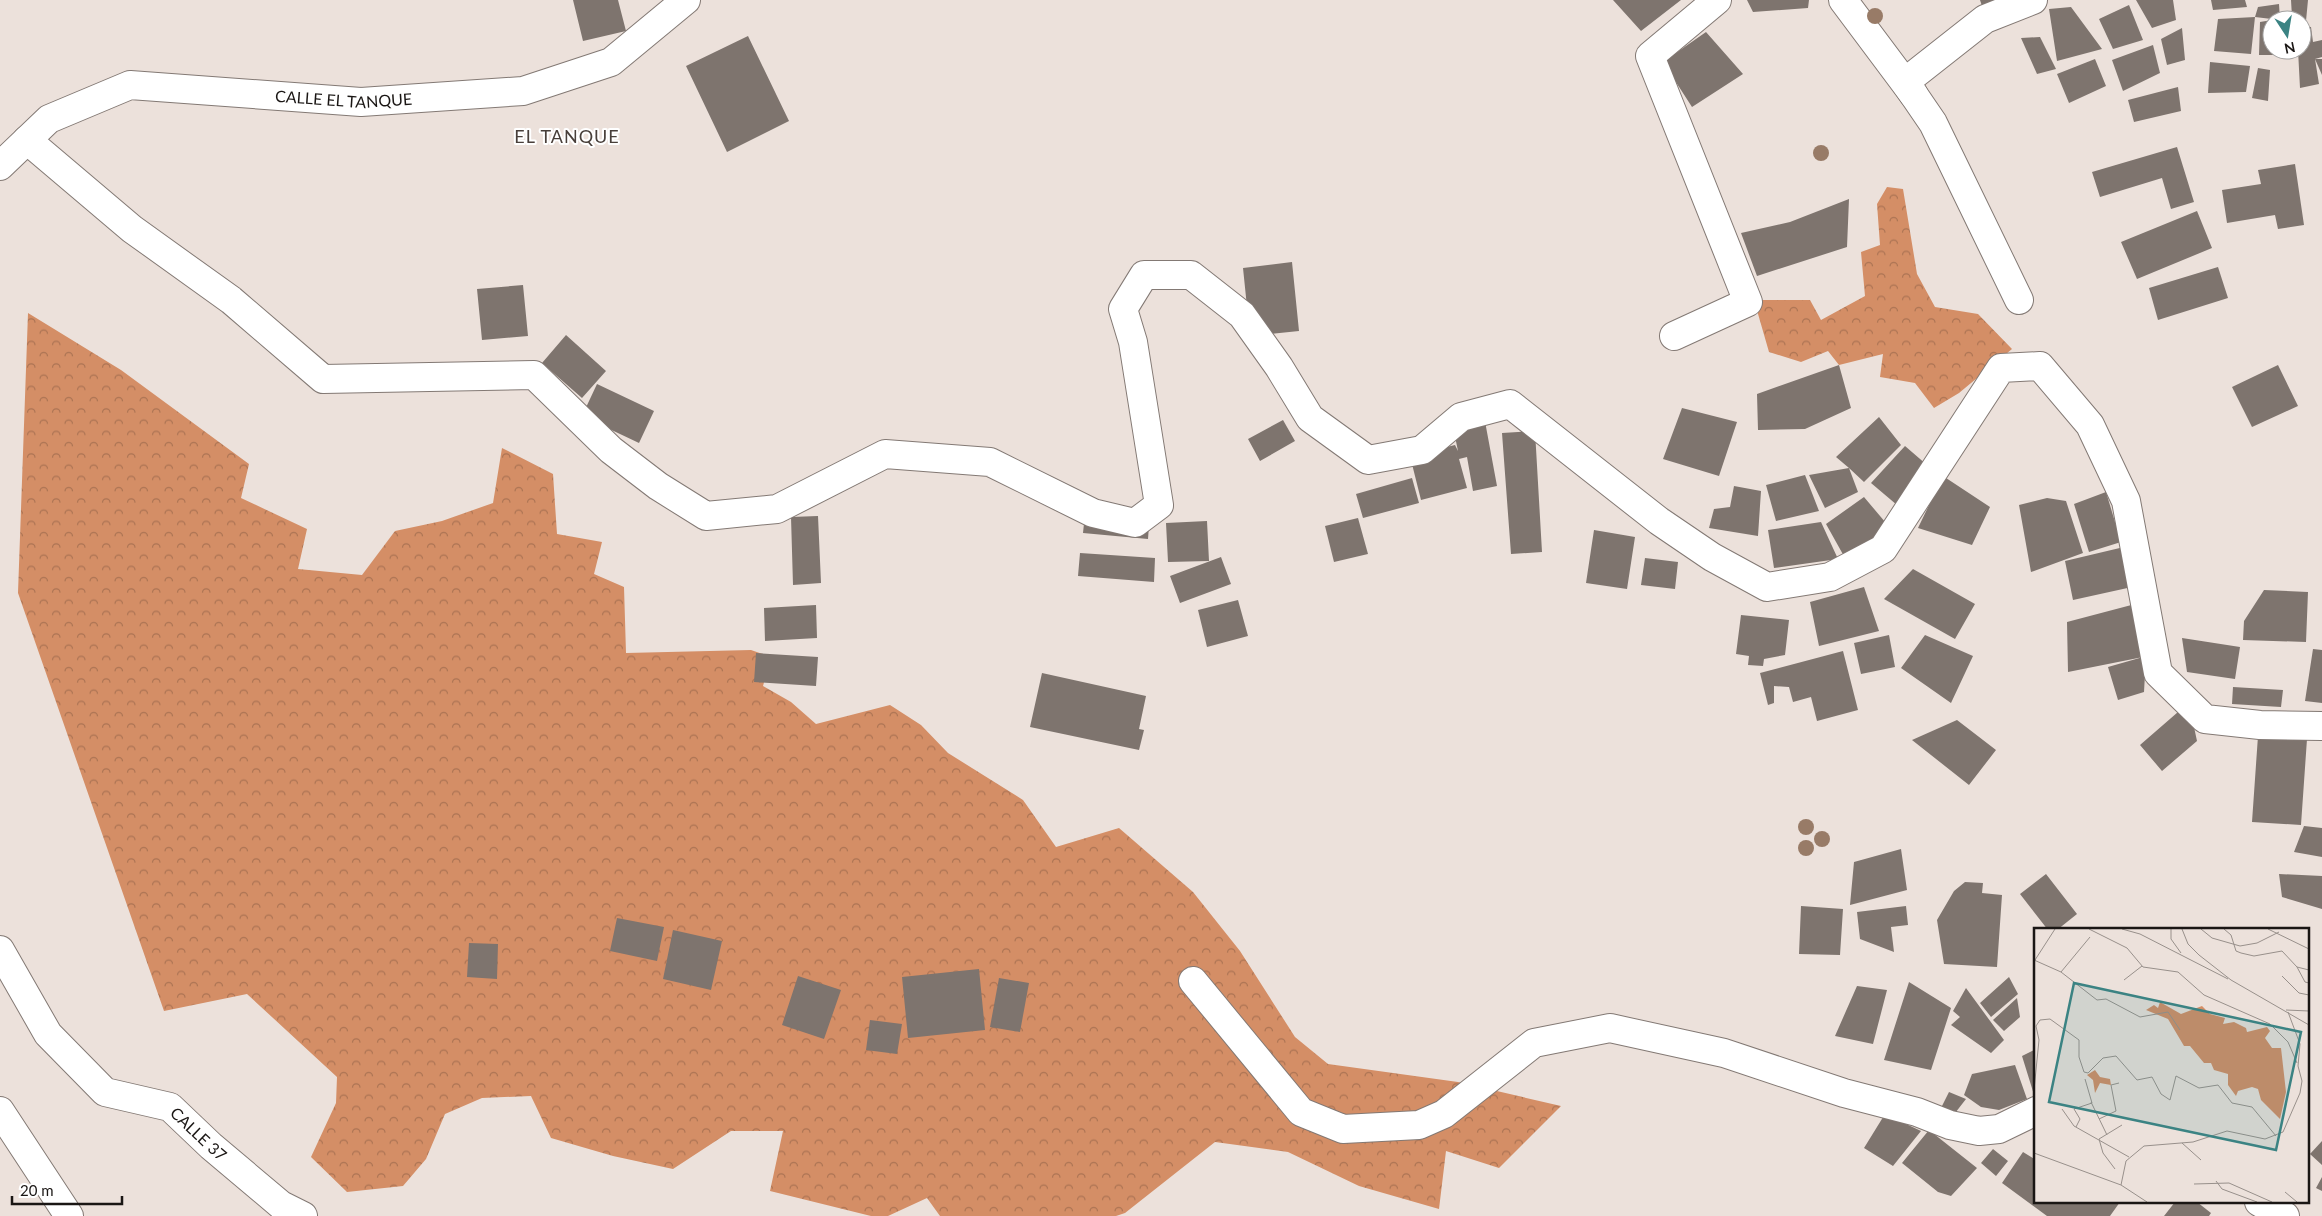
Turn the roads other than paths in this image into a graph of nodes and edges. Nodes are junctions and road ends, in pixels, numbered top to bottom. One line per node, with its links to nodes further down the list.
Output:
1 (686, 0): 6 (street, CALLE EL TANQUE)
2 (1716, 0): 9 (street)
3 (1843, 0): 5 (street)
4 (2033, 0): 5 (street)
5 (1914, 96): 8 (street)
6 (27, 140): 7 (street, CALLE EL TANQUE); 10 (street)
7 (0, 166)
8 (2019, 300)
9 (1674, 336)
10 (2322, 726)
11 (0, 950): 17 (street, CALLE 37)
12 (1193, 981): 14 (street)
13 (0, 1111): 16 (street)
14 (2034, 1112)
15 (2263, 1204): 18 (street)
16 (69, 1216)
17 (303, 1216)
18 (2285, 1216)

